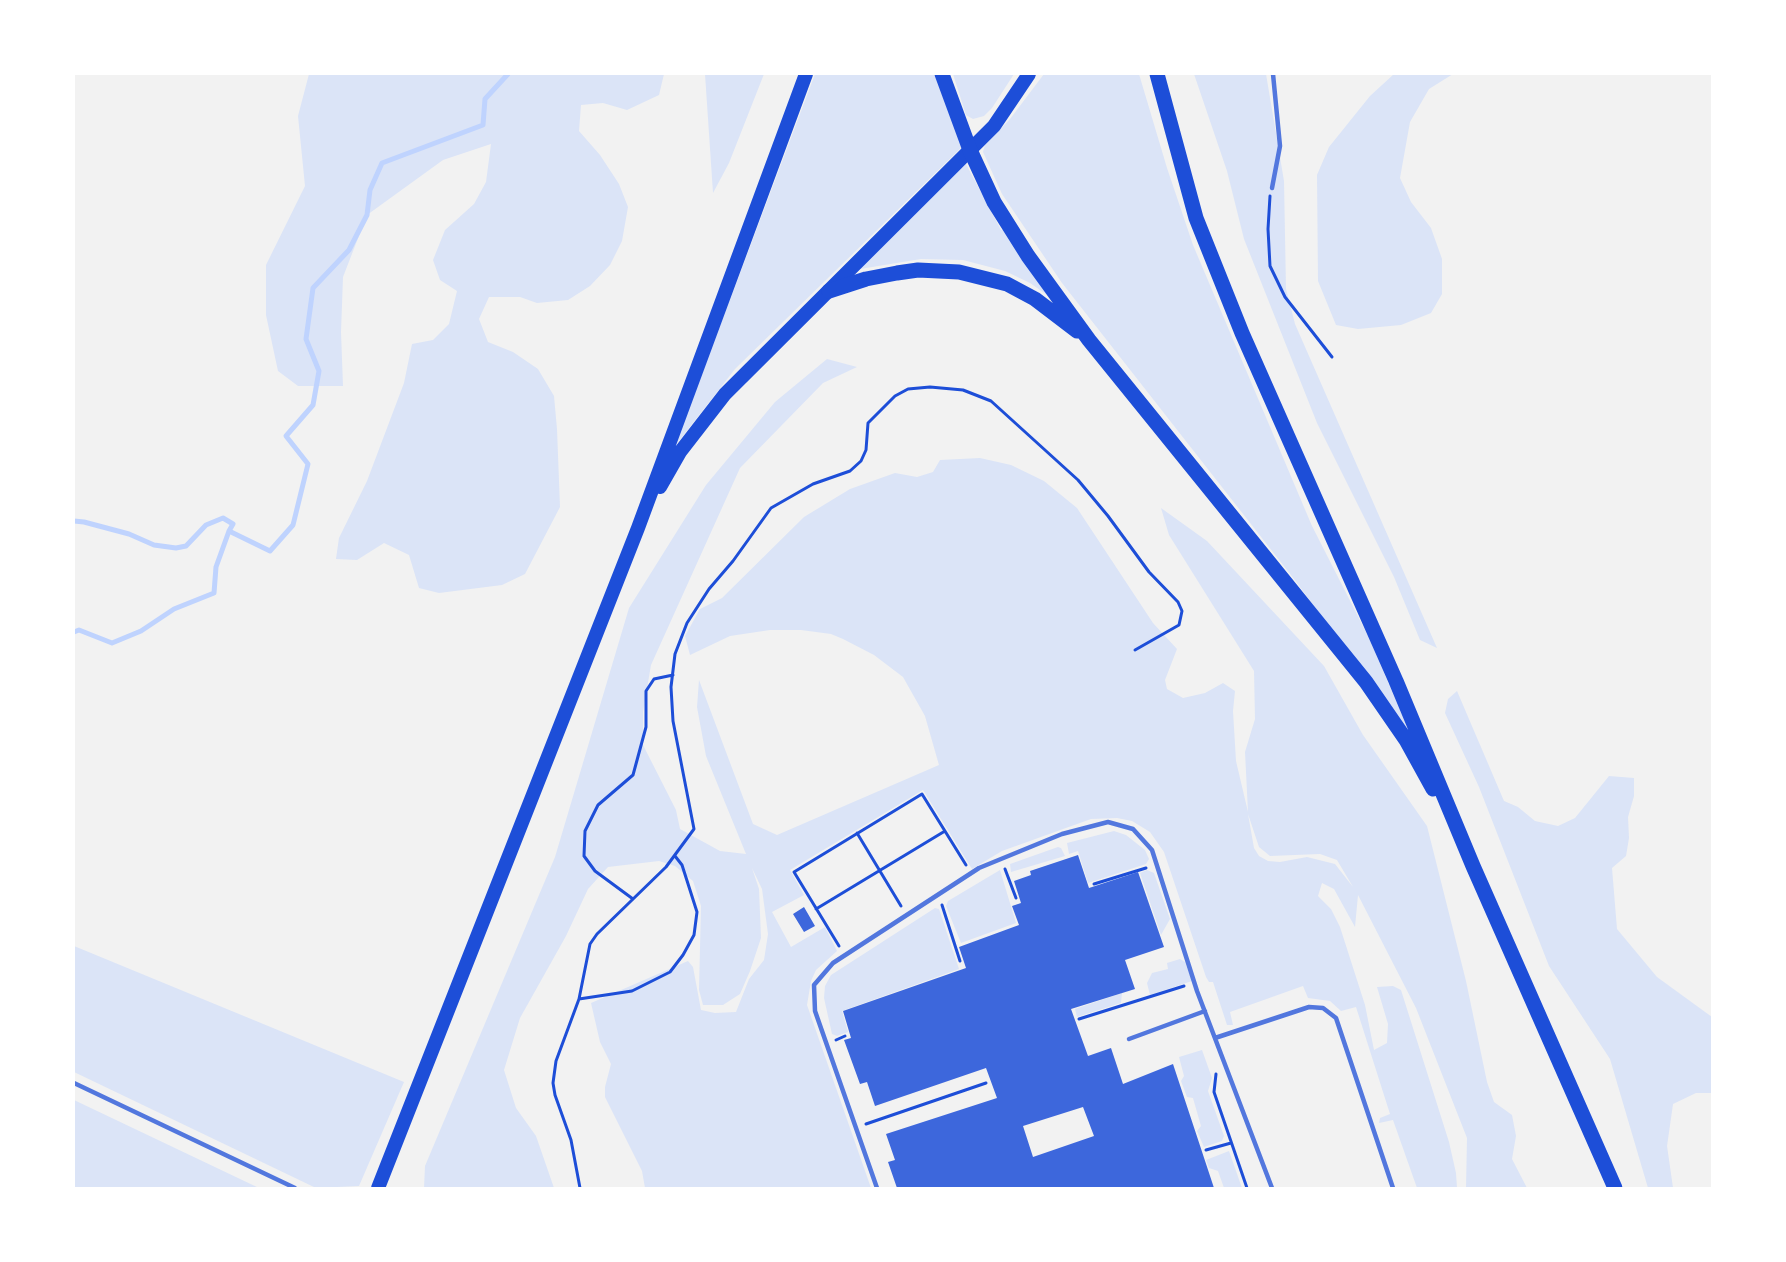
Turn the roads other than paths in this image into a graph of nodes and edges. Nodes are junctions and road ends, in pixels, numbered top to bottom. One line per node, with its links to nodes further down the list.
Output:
1 (806, 74): 10 (main road)
2 (942, 74): 6 (highway)
3 (1029, 74): 6 (main road)
4 (1157, 74): 11 (highway)
5 (1273, 74): 7 (lane)
6 (970, 150): 8 (main road); 9 (highway)
7 (1272, 188)
8 (829, 291): 9 (highway); 10 (main road)
9 (1089, 340): 11 (highway)
10 (638, 528): 17 (main road)
11 (1473, 866): 21 (highway)
12 (1205, 1011): 13 (lane); 14 (lane); 18 (lane)
13 (1215, 1038): 19 (lane); 20 (lane)
14 (1129, 1039)
15 (74, 1083): 16 (lane)
16 (295, 1188)
17 (378, 1188)
18 (877, 1188)
19 (1272, 1188)
20 (1393, 1188)
21 (1615, 1188)

